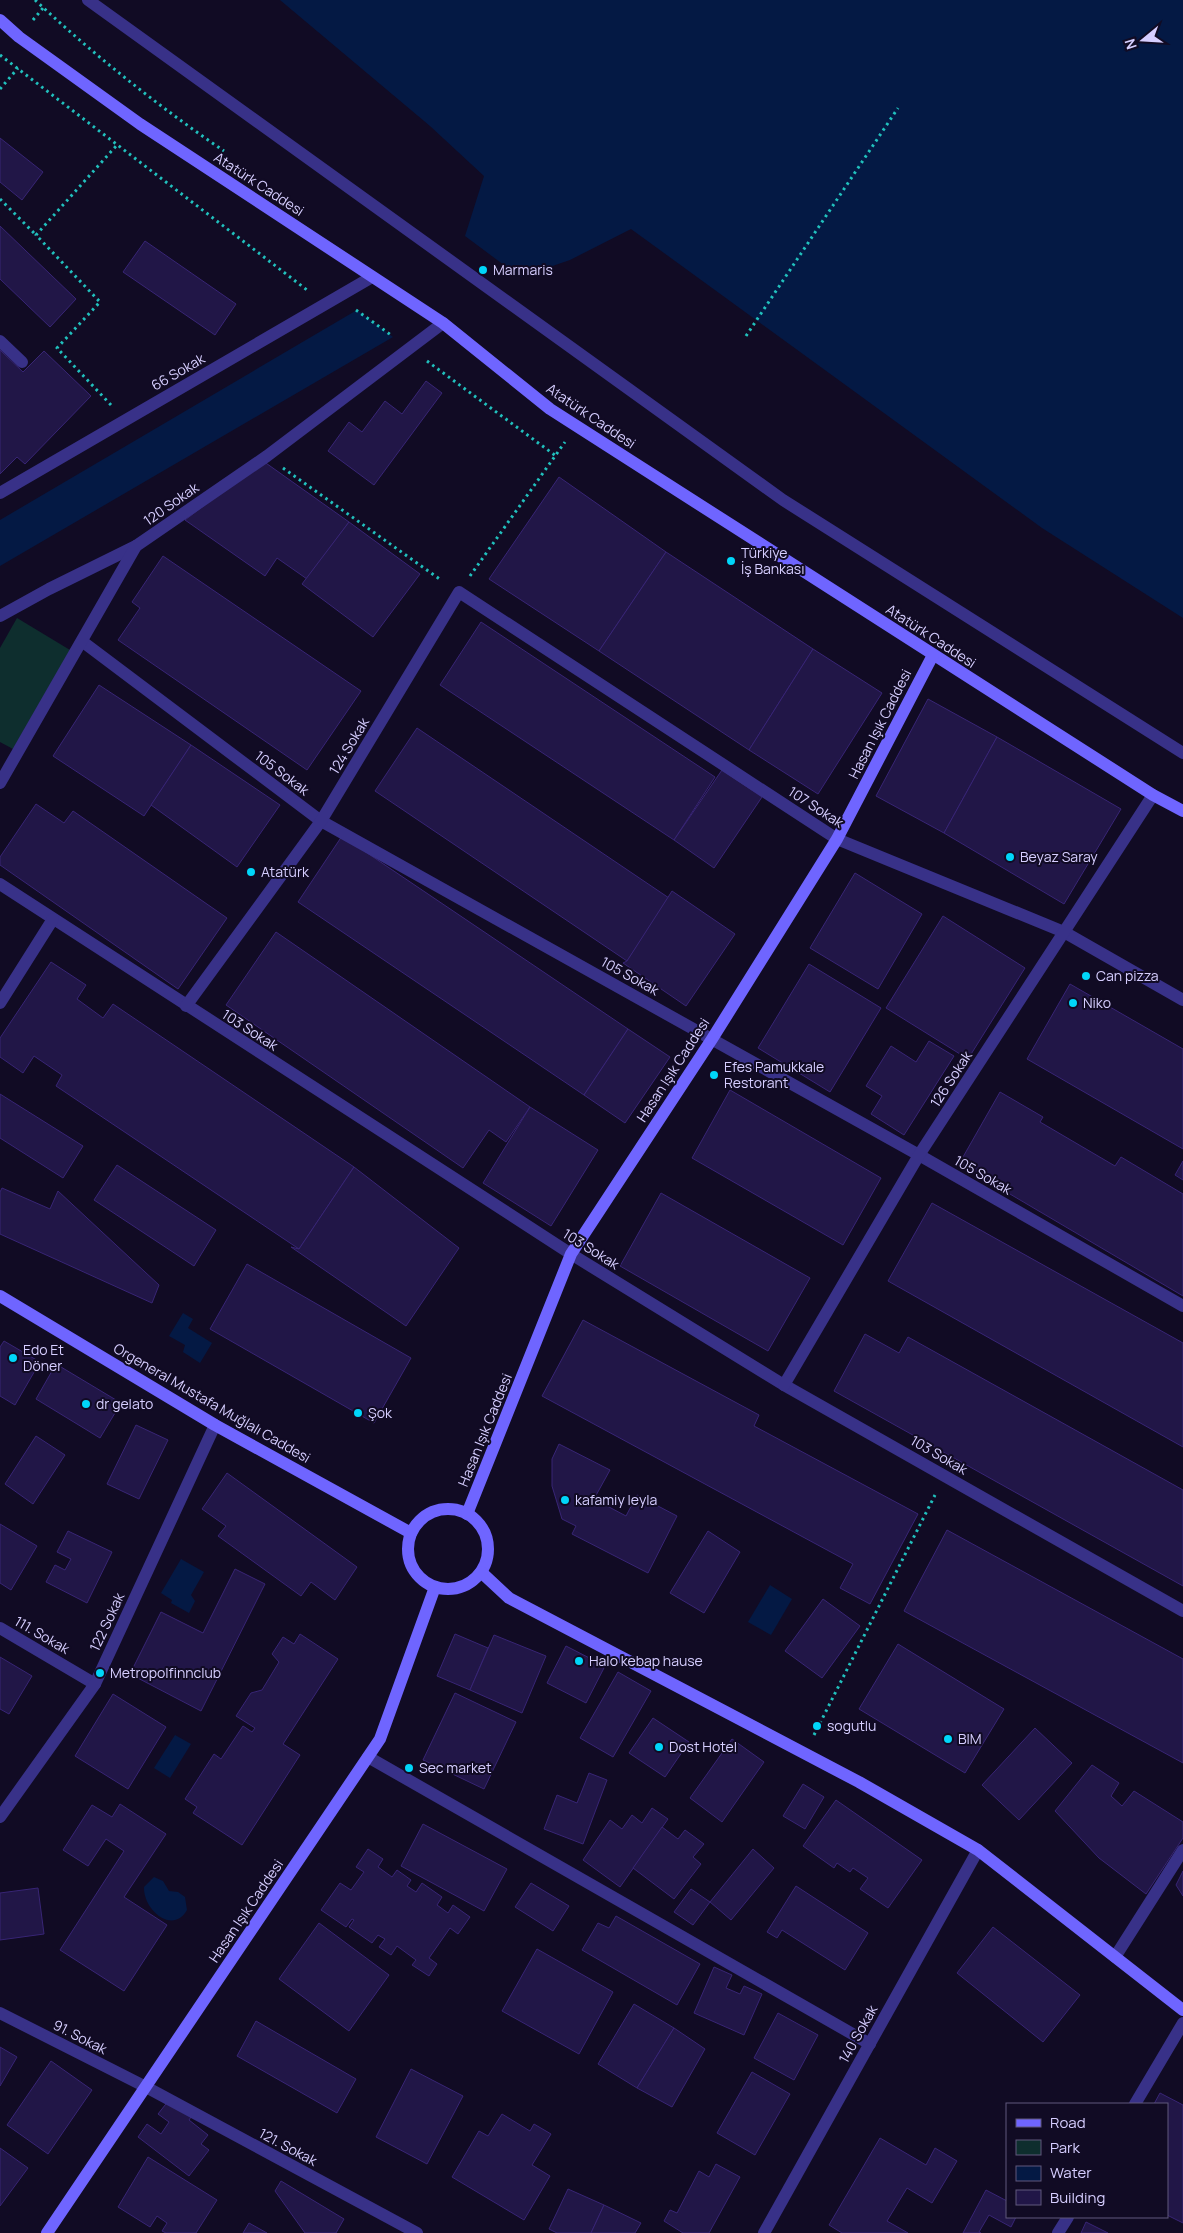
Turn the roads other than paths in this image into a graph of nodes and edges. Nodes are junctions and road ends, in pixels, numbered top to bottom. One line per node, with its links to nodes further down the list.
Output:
1 (88, 0): 13 (street)
2 (0, 20): 3 (street, Atatürk Caddesi)
3 (372, 277): 4 (street, Atatürk Caddesi); 7 (street, 66 Sokak)
4 (443, 324): 8 (street, 120 Sokak); 12 (street, Atatürk Caddesi)
5 (0, 341): 6 (street)
6 (22, 362)
7 (0, 492)
8 (136, 546): 10 (street); 11 (street, 120 Sokak)
9 (459, 592): 17 (street, 124 Sokak); 18 (street, 107 Sokak)
10 (0, 616)
11 (82, 642): 14 (street, 120 Sokak); 17 (street, 105 Sokak)
12 (932, 655): 15 (street, Atatürk Caddesi); 18 (street, Hasan Işık Caddesi)
13 (1183, 753)
14 (0, 783)
15 (1153, 795): 16 (street, Atatürk Caddesi); 21 (street, 126 Sokak)
16 (1183, 812)
17 (321, 821): 24 (street, 124 Sokak); 25 (street, 105 Sokak)
18 (837, 839): 21 (street, 107 Sokak); 25 (street, Hasan Işık Caddesi)
19 (0, 884): 20 (street, 103 Sokak)
20 (53, 919): 23 (street); 24 (street, 103 Sokak)
21 (1064, 932): 22 (street, 107 Sokak); 26 (street, 126 Sokak)
22 (1183, 1000)
23 (0, 1003)
24 (186, 1006): 27 (street, 103 Sokak)
25 (712, 1039): 26 (street, 105 Sokak); 27 (street, Hasan Işık Caddesi)
26 (919, 1155): 29 (street, 105 Sokak); 30 (street, 126 Sokak)
27 (571, 1254): 30 (street, 103 Sokak); 32 (street, Hasan Işık Caddesi)
28 (0, 1296): 31 (street, Orgeneral Mustafa Muğlalı Caddesi)
29 (1183, 1306)
30 (784, 1385): 36 (street, 103 Sokak)
31 (216, 1425): 33 (street, Orgeneral Mustafa Muğlalı Caddesi); 38 (street, 122 Sokak)
32 (467, 1514): 33 (street); 34 (street)
33 (411, 1533): 35 (street)
34 (481, 1572): 35 (street); 41 (street)
35 (435, 1588): 39 (street, Hasan Işık Caddesi)
36 (1183, 1611)
37 (0, 1628): 38 (street, 111. Sokak)
38 (95, 1684): 40 (street, 122 Sokak)
39 (368, 1757): 47 (street); 48 (street, Hasan Işık Caddesi)
40 (0, 1817)
41 (978, 1850): 43 (street); 47 (street, 140 Sokak)
42 (1183, 1850): 43 (street)
43 (1115, 1957): 44 (street)
44 (1183, 2010)
45 (0, 2013): 48 (street, 91. Sokak)
46 (1183, 2023): 49 (street)
47 (870, 2044): 53 (street, 140 Sokak)
48 (146, 2087): 51 (street, Hasan Işık Caddesi); 52 (street, 121. Sokak)
49 (1135, 2103)
50 (1067, 2218): 54 (street)
51 (47, 2233)
52 (417, 2233)
53 (764, 2233)
54 (1058, 2233)

